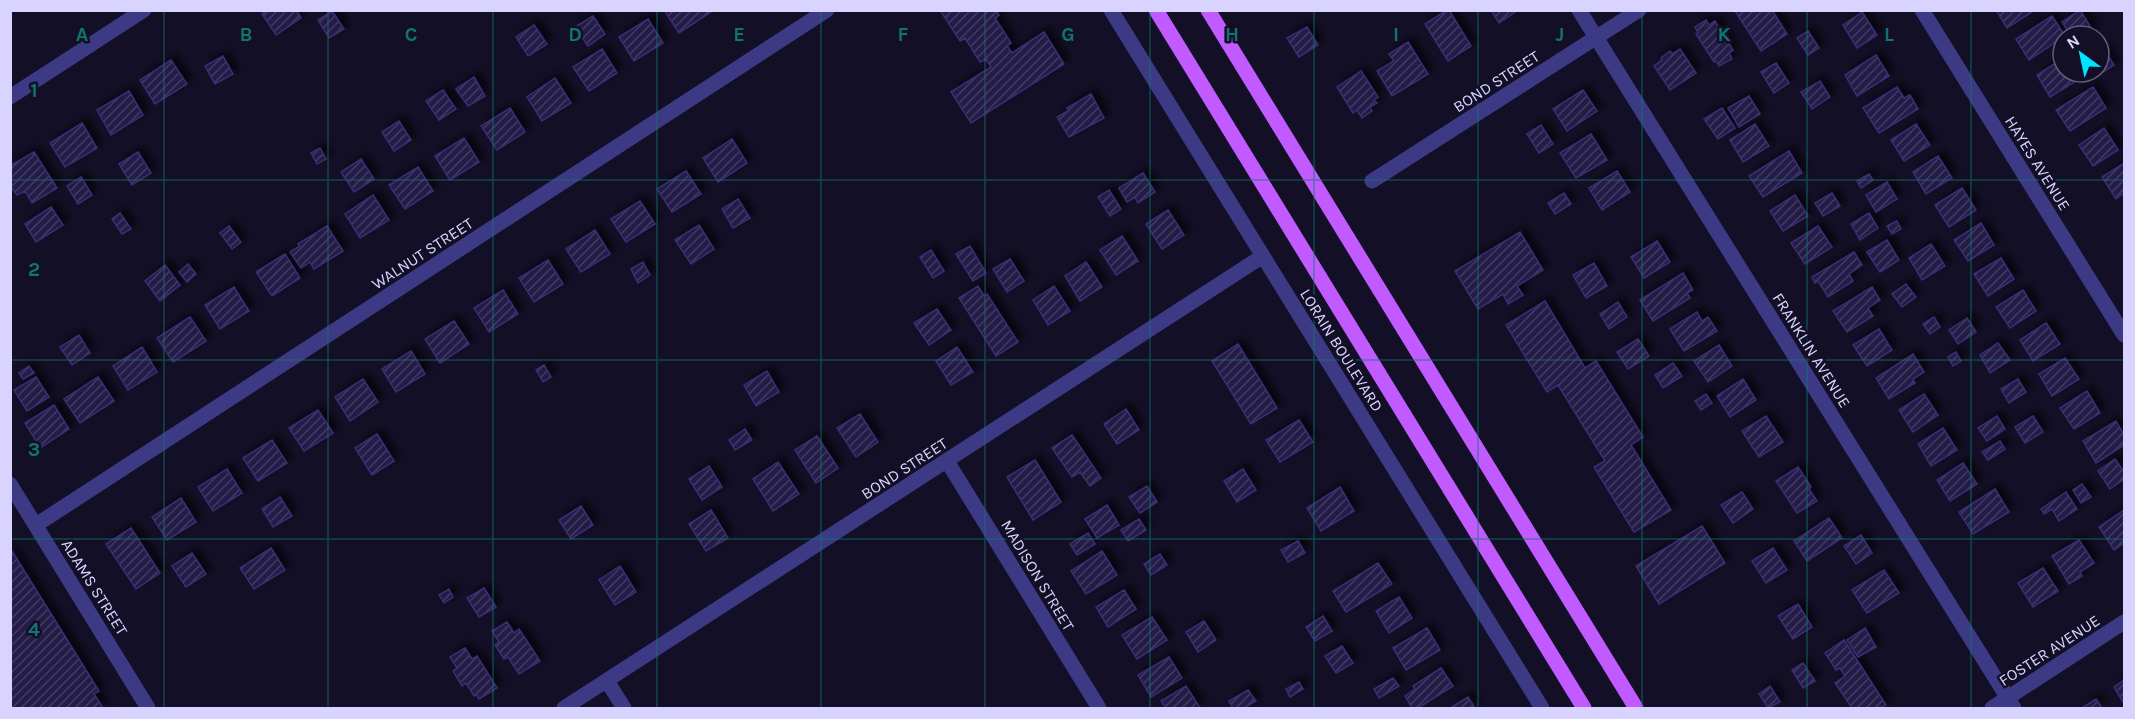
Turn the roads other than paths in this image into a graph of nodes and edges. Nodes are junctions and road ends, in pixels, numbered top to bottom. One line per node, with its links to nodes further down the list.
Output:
1 (144, 10): 10 (street)
2 (827, 10): 16 (street, WALNUT STREET)
3 (1111, 10): 12 (street, LORAIN BOULEVARD)
4 (1156, 10): 25 (main road, LORAIN BOULEVARD)
5 (1209, 10): 26 (main road)
6 (1579, 10): 9 (street, FRANKLIN AVENUE)
7 (1639, 10): 9 (street, BOND STREET)
8 (1922, 10): 13 (street, HAYES AVENUE)
9 (1596, 39): 11 (street, BOND STREET); 19 (street, FRANKLIN AVENUE)
10 (10, 97)
11 (1372, 182)
12 (1263, 256): 14 (street, BOND STREET); 24 (street, LORAIN BOULEVARD)
13 (2124, 335)
14 (947, 461): 18 (street, BOND STREET); 23 (street, MADISON STREET)
15 (10, 484): 16 (street, ADAMS STREET)
16 (36, 525): 20 (street, ADAMS STREET)
17 (2124, 622): 19 (street, FOSTER AVENUE)
18 (607, 681): 21 (street, BOND STREET); 22 (street)
19 (2011, 703): 27 (street, FOSTER AVENUE)
20 (148, 708)
21 (564, 708)
22 (624, 708)
23 (1099, 708)
24 (1542, 708)
25 (1584, 708)
26 (1636, 708)
27 (1992, 708)

